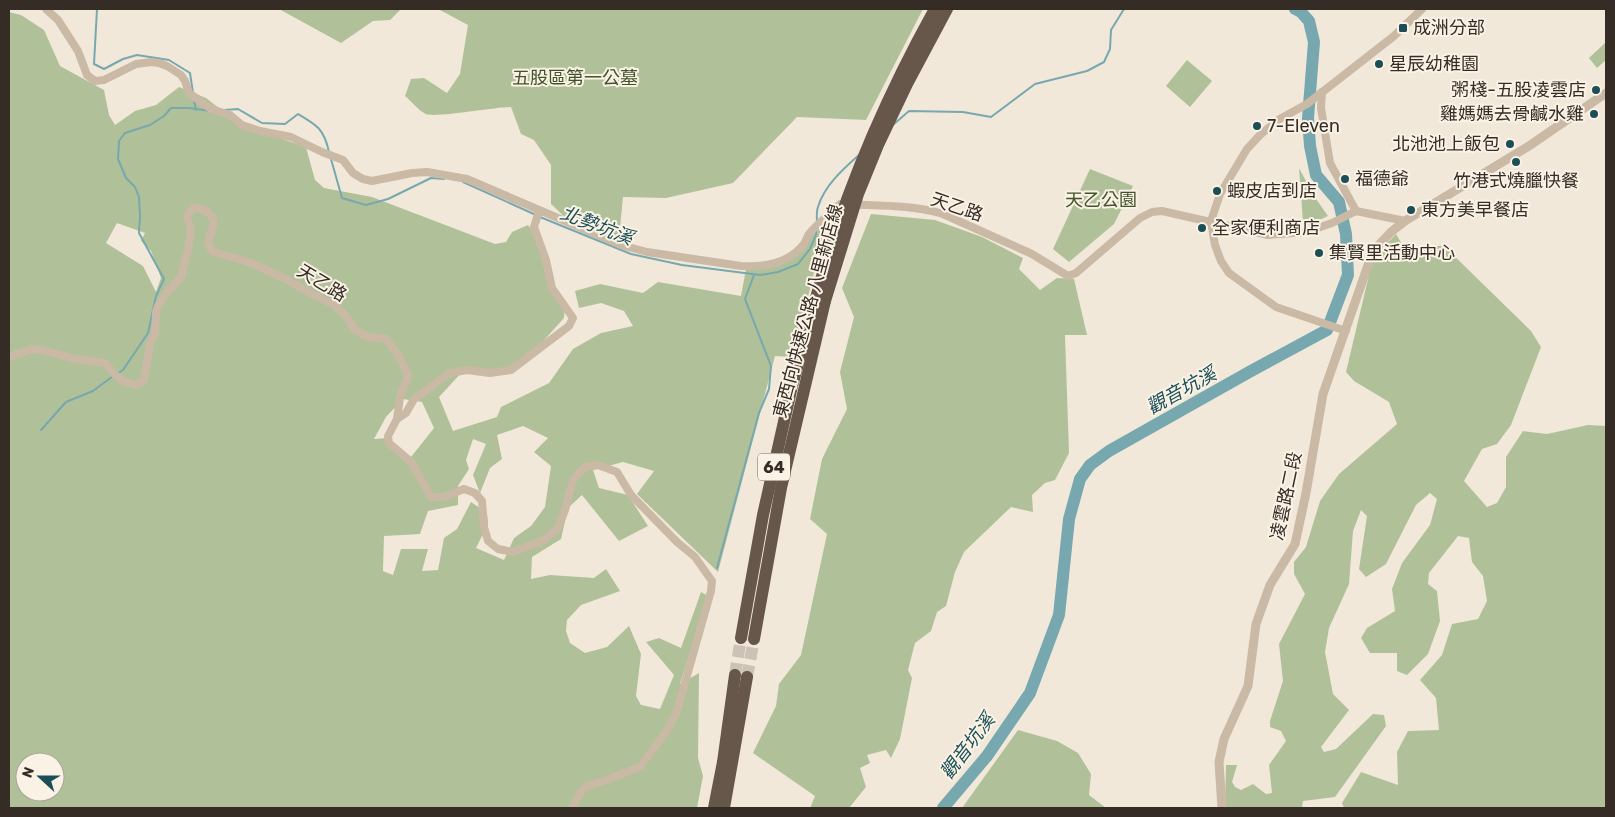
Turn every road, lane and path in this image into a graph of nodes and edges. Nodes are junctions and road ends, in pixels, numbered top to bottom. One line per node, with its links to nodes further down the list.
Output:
1 (46, 9): 7 (street, 天乙路)
2 (935, 9): 11 (highway, 東西向快速公路 八里新店線 / 64, bridge)
3 (946, 9): 11 (highway, 東西向快速公路 八里新店線 / 64, bridge)
4 (1422, 9): 5 (street)
5 (1322, 92): 8 (street); 9 (street)
6 (1606, 93): 10 (street, 凌雲路二段)
7 (539, 211): 9 (street, 天乙路); 14 (street)
8 (1356, 211): 9 (street, 天乙路); 10 (street)
9 (1211, 221): 12 (street)
10 (1405, 221): 12 (street, 凌雲路二段)
11 (821, 299): 15 (highway, 東西向快速公路 八里新店線 / 64)
12 (1342, 329): 21 (street, 凌雲路二段)
13 (9, 357): 14 (street, 天乙路)
14 (397, 419): 18 (street)
15 (747, 638)
16 (741, 676): 17 (highway)
17 (728, 763): 19 (highway); 20 (highway)
18 (572, 808)
19 (714, 808)
20 (724, 808)
21 (1222, 808)

